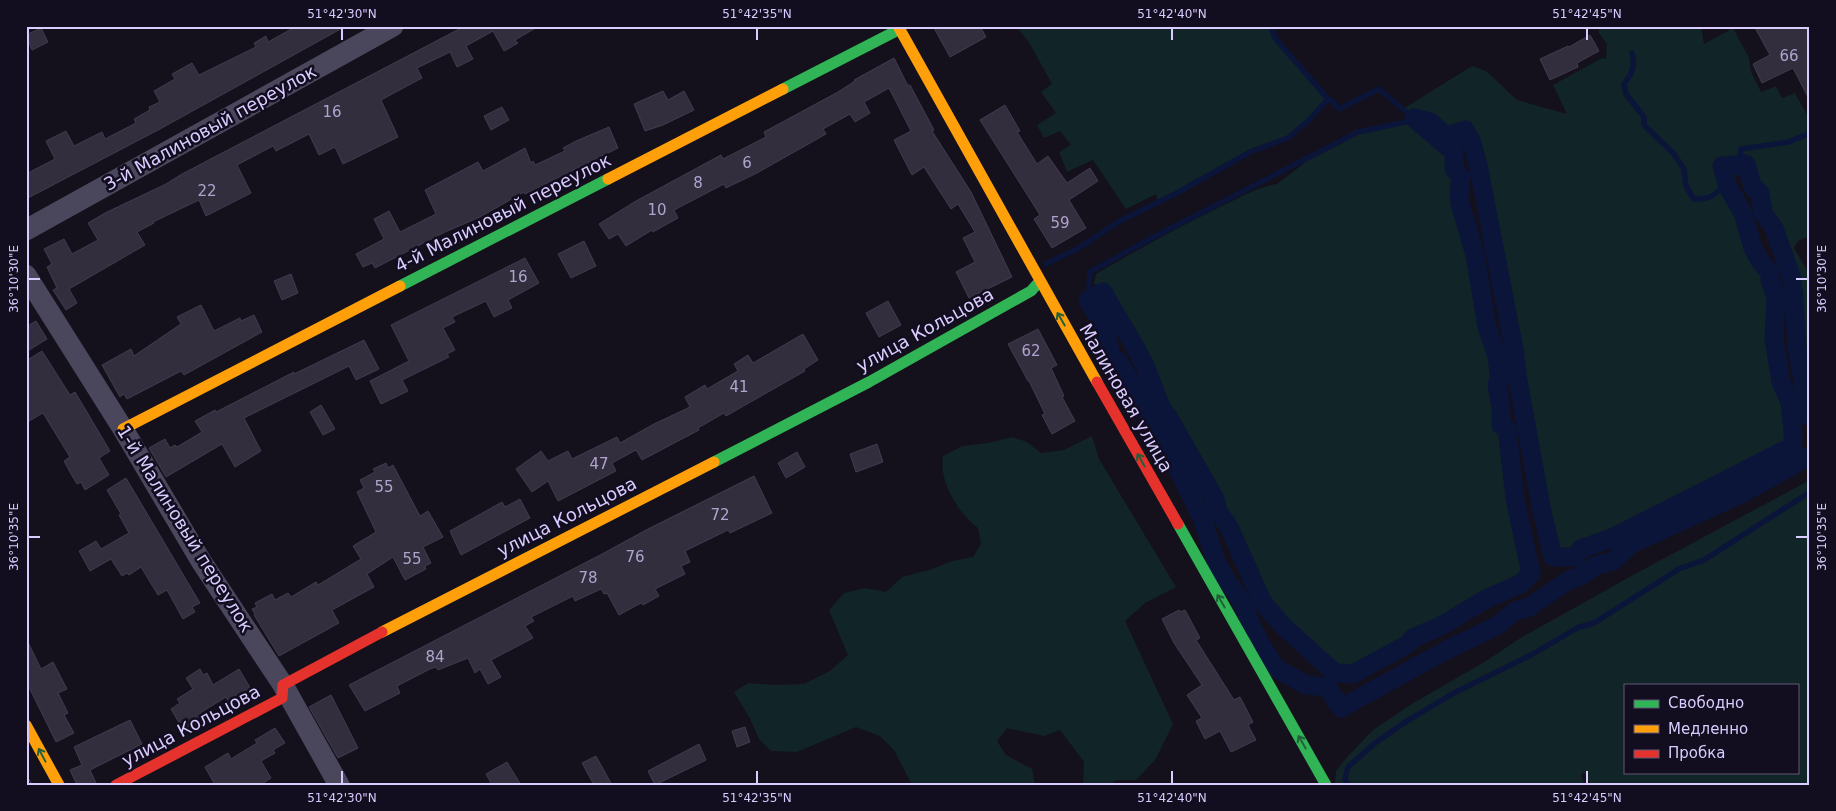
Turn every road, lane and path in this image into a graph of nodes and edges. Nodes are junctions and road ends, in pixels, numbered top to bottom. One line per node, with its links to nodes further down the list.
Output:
1 (393, 26): 3 (street, 3-й Малиновый переулок)
2 (899, 27): 5 (street, Малиновая улица); 6 (street, 4-й Малиновый переулок)
3 (26, 230)
4 (26, 275): 6 (street, 1-й Малиновый переулок)
5 (1040, 282): 7 (street, улица Кольцова); 12 (street, Малиновая улица, one-way to 5)
6 (123, 429): 7 (street, 1-й Малиновый переулок)
7 (284, 685): 10 (street, улица Кольцова); 11 (street, 1-й Малиновый переулок)
8 (26, 725): 9 (street, one-way to 8)
9 (58, 785)
10 (116, 785)
11 (339, 785)
12 (1326, 785)

